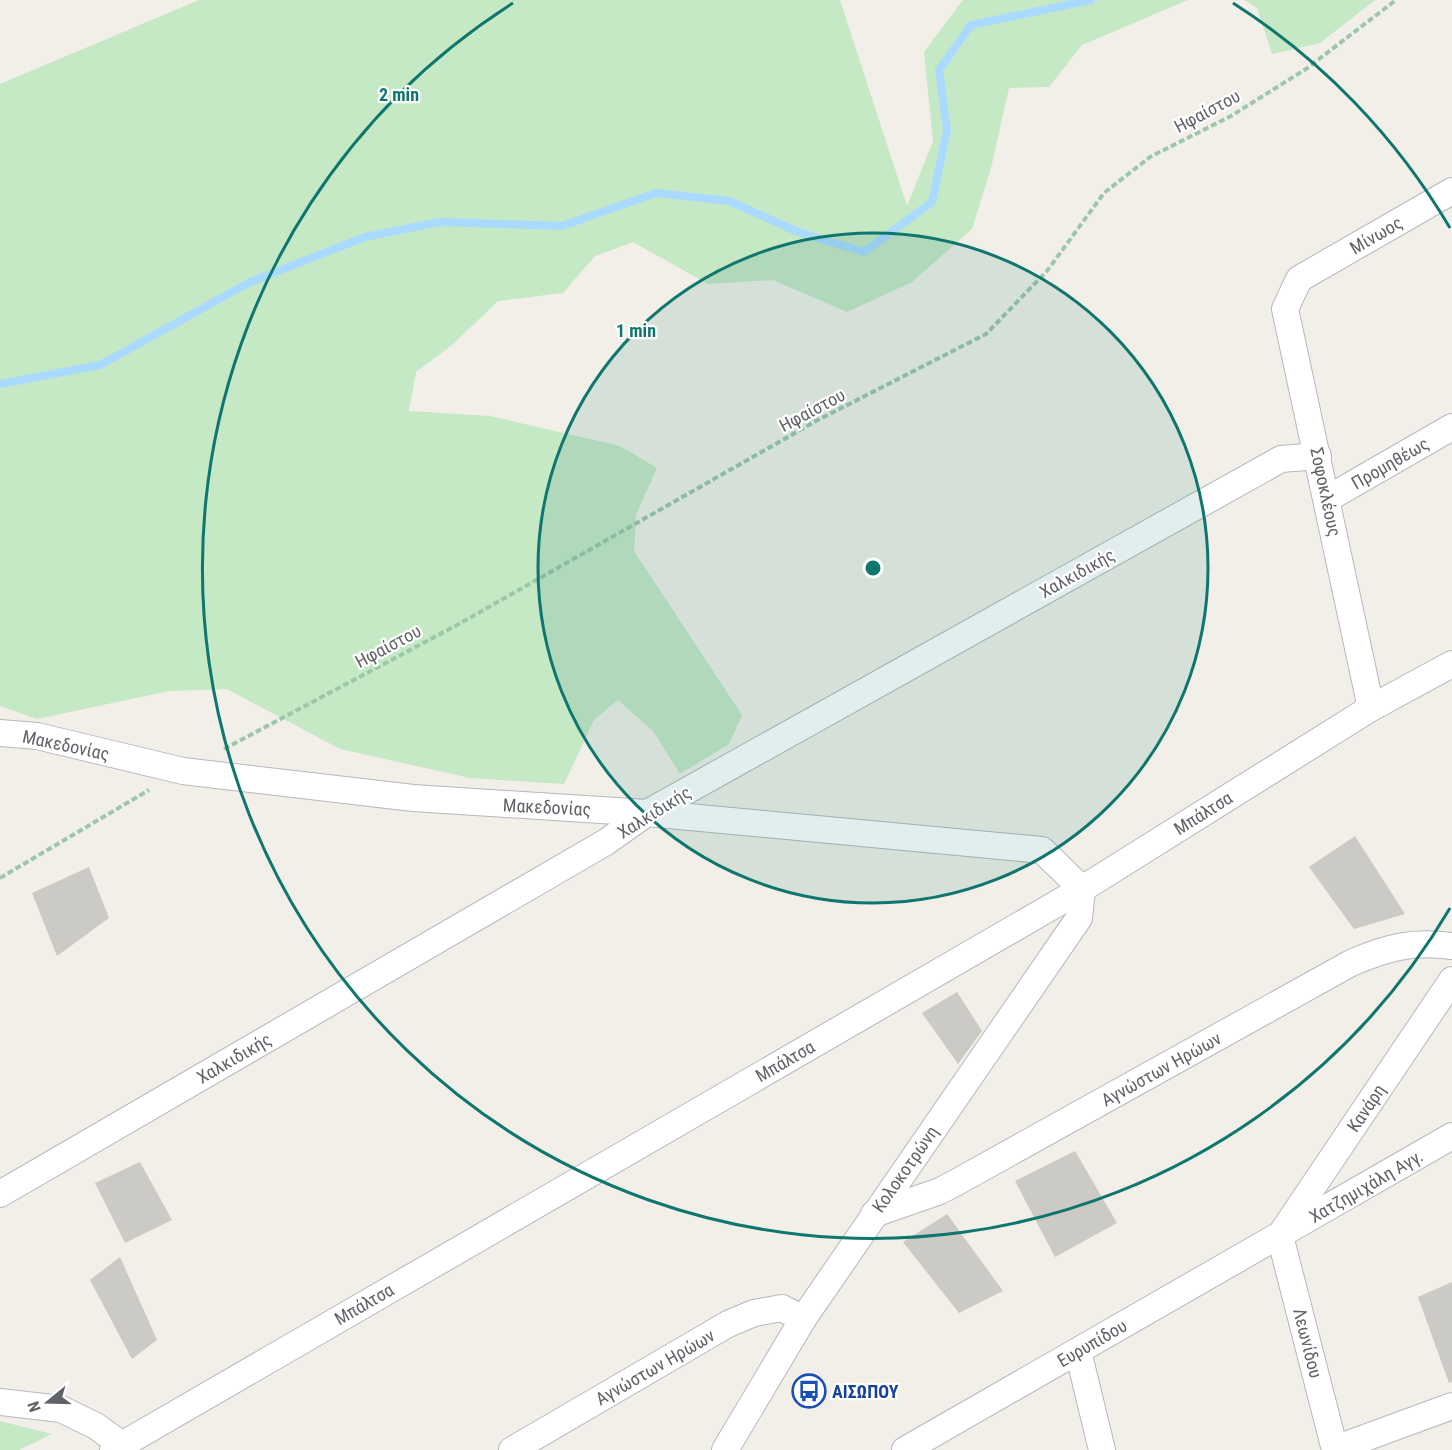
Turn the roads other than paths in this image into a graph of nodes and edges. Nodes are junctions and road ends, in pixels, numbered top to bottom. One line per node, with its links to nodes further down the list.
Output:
1 (1452, 191): 2 (street, Μίνωος)
2 (1299, 279): 4 (street, Σοφοκλέους)
3 (1452, 427): 5 (street, Προμηθέως)
4 (1318, 456): 5 (street, Σοφοκλέους); 9 (street, Χαλκιδικής)
5 (1327, 499): 7 (street, Σοφοκλέους)
6 (1452, 664): 7 (street, Μπάλτσα)
7 (1371, 708): 10 (street, Μπάλτσα)
8 (0, 733): 9 (street, Μακεδονίας)
9 (648, 813): 10 (street, Μακεδονίας); 14 (street, Χαλκιδικής)
10 (1082, 889): 15 (street, Κολοκοτρώνη); 21 (street, Μπάλτσα)
11 (1452, 946): 15 (street, Αγνώστων Ηρώων)
12 (1452, 980): 16 (street, Κανάρη)
13 (1452, 1136): 16 (street, Χατζημιχάλη Αγγ.)
14 (0, 1194)
15 (874, 1214): 17 (street, Κολοκοτρώνη)
16 (1280, 1236): 18 (street, Ευρυπίδου); 26 (street, Λεωνίδου)
17 (803, 1319): 22 (street, Αγνώστων Ηρώων); 23 (street, Κολοκοτρώνη)
18 (1078, 1351): 24 (street, Ευρυπίδου); 25 (street)
19 (0, 1402): 21 (street)
20 (1452, 1406): 26 (street)
21 (118, 1448)
22 (512, 1450)
23 (725, 1450)
24 (905, 1450)
25 (1102, 1450)
26 (1335, 1450)

